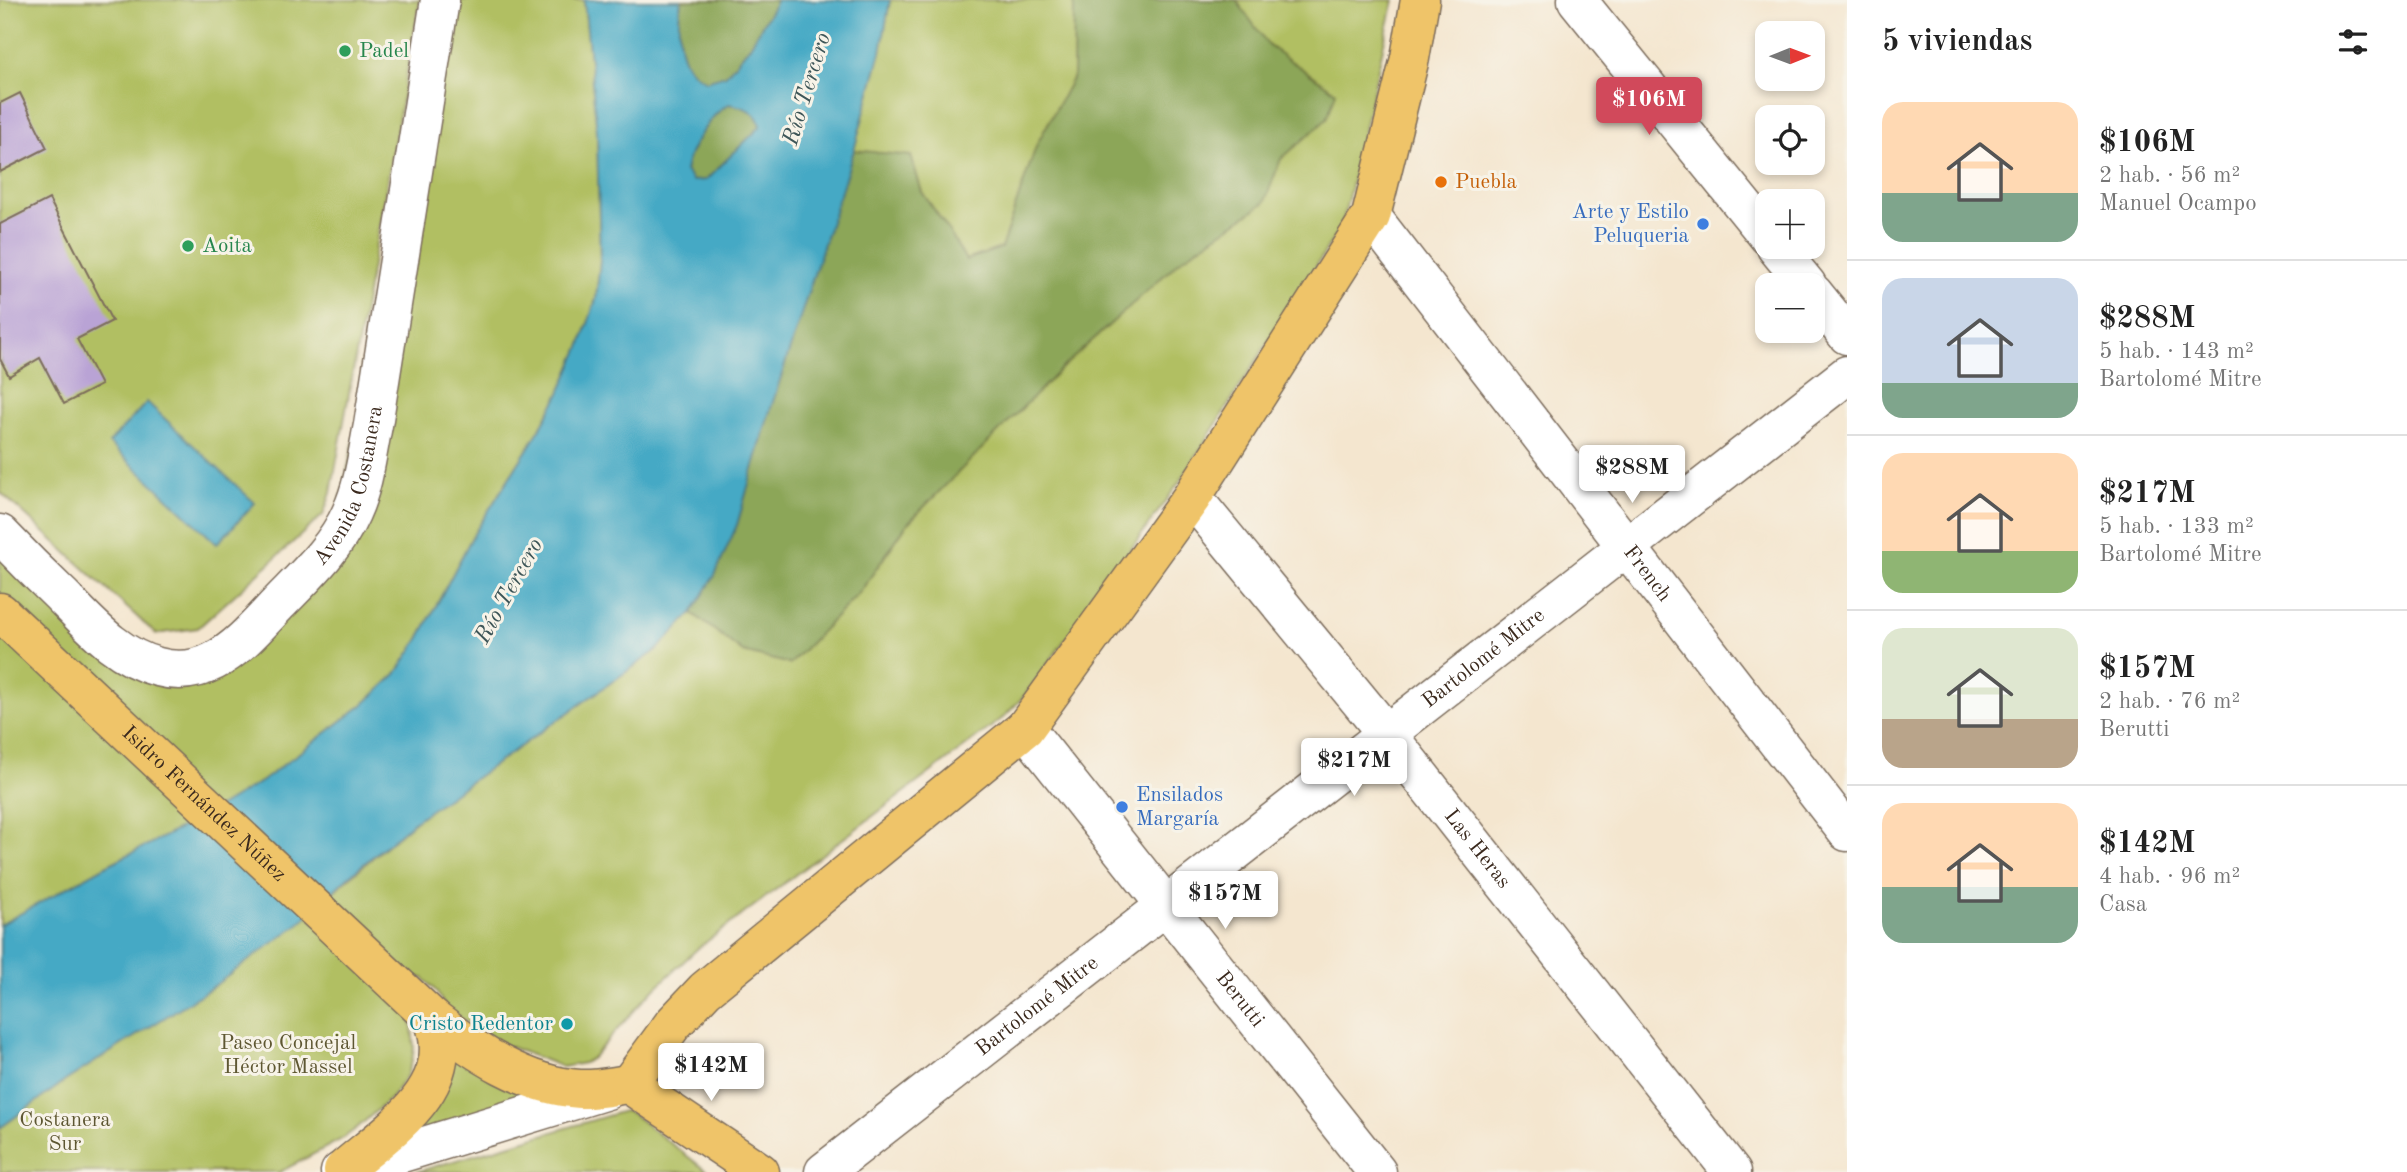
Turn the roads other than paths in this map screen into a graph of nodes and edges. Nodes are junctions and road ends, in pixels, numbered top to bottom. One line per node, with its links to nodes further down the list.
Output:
1 (440, 0): 12 (street, Avenida Costanera)
2 (1420, 0): 4 (main road)
3 (1577, 0): 5 (street)
4 (1371, 215): 11 (main road); 13 (street, French)
5 (1755, 220)
6 (1786, 259): 7 (street)
7 (1797, 273)
8 (1825, 308): 9 (street)
9 (1847, 335)
10 (1847, 375): 13 (street, Bartolomé Mitre)
11 (1192, 498): 15 (main road); 16 (street, Las Heras)
12 (3, 543)
13 (1626, 546): 16 (street, Bartolomé Mitre); 17 (street, French)
14 (0, 612): 19 (main road, Isidro Fernández Núñez)
15 (1025, 728): 18 (street, Berutti); 20 (main road)
16 (1387, 734): 18 (street, Bartolomé Mitre); 25 (street, Las Heras)
17 (1847, 832)
18 (1167, 907): 23 (street, Bartolomé Mitre); 24 (street, Berutti)
19 (421, 1007): 20 (main road, Isidro Fernández Núñez); 21 (main road)
20 (629, 1084): 21 (street); 22 (main road)
21 (341, 1171)
22 (757, 1171)
23 (824, 1172)
24 (1377, 1172)
25 (1732, 1172)

